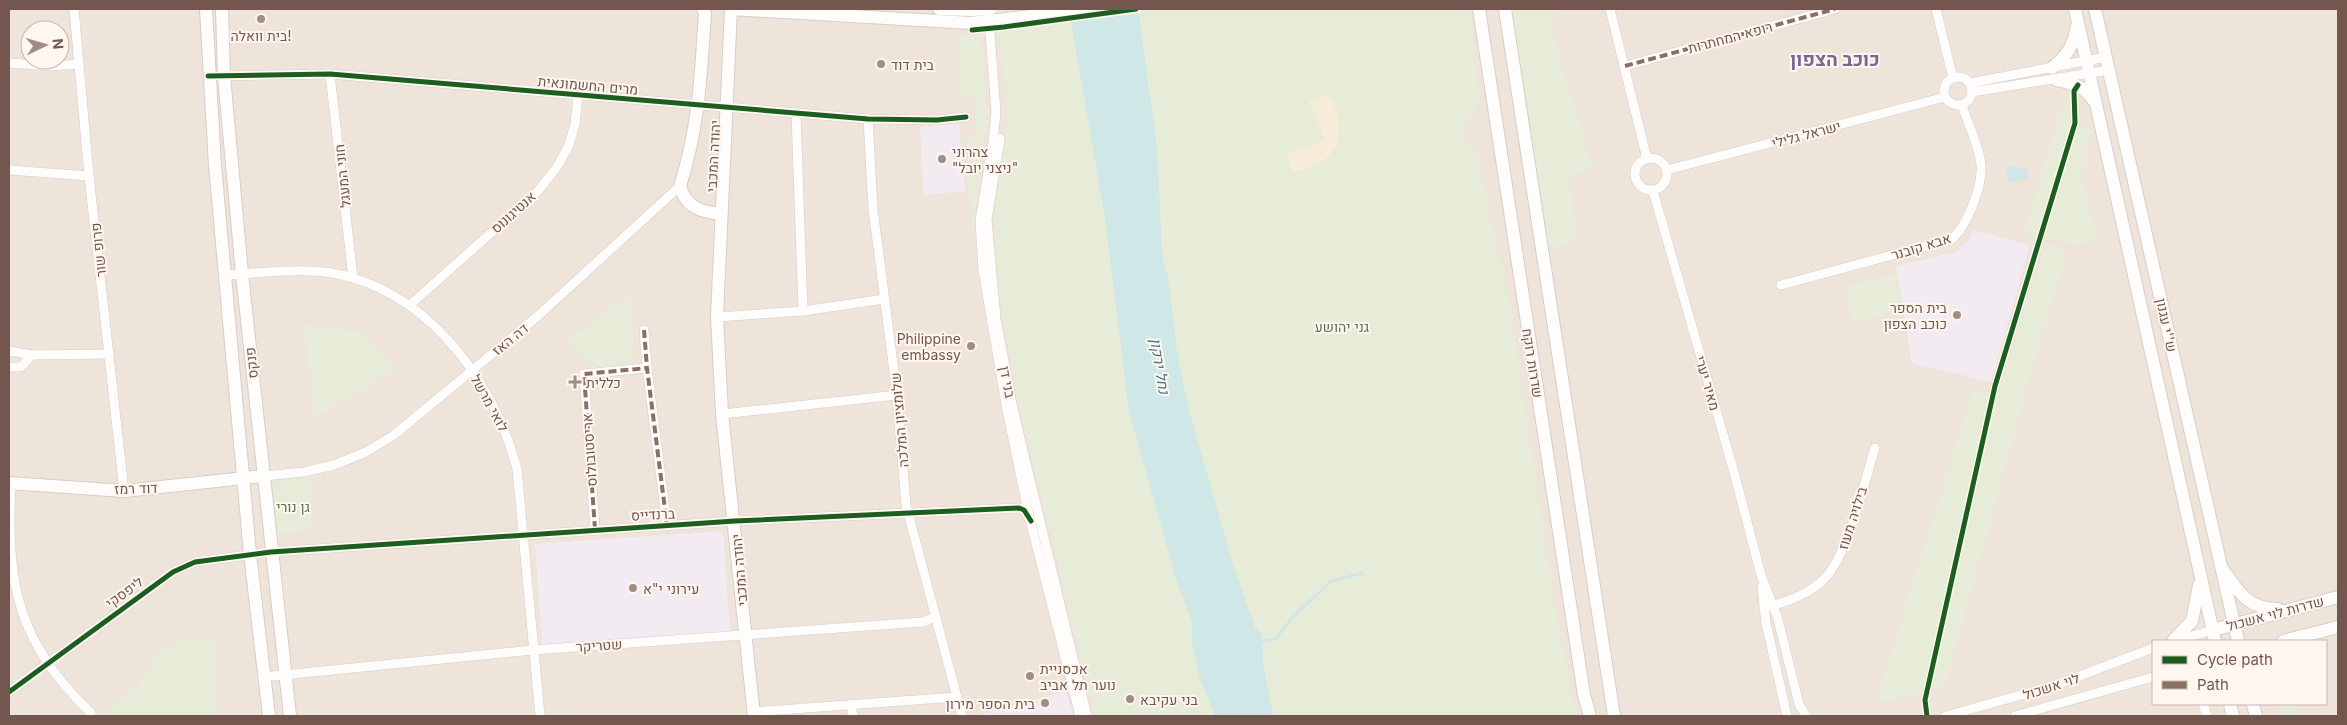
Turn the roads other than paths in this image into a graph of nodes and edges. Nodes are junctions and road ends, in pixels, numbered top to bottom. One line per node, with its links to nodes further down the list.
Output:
1 (74, 9): 19 (street, פרופ שור)
2 (206, 9): 25 (main road, פנקס)
3 (222, 9): 26 (main road, פנקס)
4 (703, 9): 33 (main road, יהודה המכבי)
5 (731, 9): 16 (main road); 34 (main road, יהודה המכבי)
6 (938, 9): 16 (main road)
7 (990, 9): 16 (main road, bridge)
8 (1091, 9): 16 (main road, bridge)
9 (1479, 9): 111 (main road, שדרות רוקח)
10 (1505, 9): 112 (main road, שדרות רוקח)
11 (1610, 9): 20 (street)
12 (1835, 9): 20 (street, רופא המחתרות)
13 (1936, 9): 27 (street)
14 (2095, 9): 17 (main road, ש''י עגנון)
15 (2076, 15): 21 (main road, ש''י עגנון); 24 (main road)
16 (971, 17)
17 (2106, 57): 21 (street); 22 (main road, ש''י עגנון)
18 (9, 63): 19 (street)
19 (79, 64): 41 (street, פרופ שור)
20 (1625, 66): 38 (street)
21 (2088, 66): 22 (street); 24 (street); 32 (main road, ש''י עגנון)
22 (2110, 70): 76 (main road, ש''י עגנון)
23 (330, 74): 26 (street, מרים החשמונאית); 29 (street, מרים החשמונאית); 47 (street, חוני המעגל)
24 (2055, 74): 28 (street); 32 (main road)
25 (208, 76): 26 (street, מרים החשמונאית); 46 (main road, פנקס)
26 (224, 76): 45 (main road, פנקס)
27 (1953, 78): 28 (street); 30 (street)
28 (1971, 87): 31 (street)
29 (578, 96): 33 (street, מרים החשמונאית); 50 (street, אנטיגונוס)
30 (1945, 97): 31 (street); 40 (street, ישראל גלילי)
31 (1962, 105): 48 (street, אבא קובנר)
32 (2097, 105): 77 (main road, ש''י עגנון)
33 (699, 106): 34 (street, מרים החשמונאית); 42 (main road, יהודה המכבי)
34 (727, 108): 35 (street, מרים החשמונאית); 44 (main road, יהודה המכבי)
35 (796, 113): 37 (street, מרים החשמונאית); 51 (street)
36 (966, 117): 37 (street, מרים החשמונאית)
37 (868, 118): 49 (street, שלומציון המלכה)
38 (1647, 158): 40 (street); 43 (street)
39 (9, 170): 41 (street)
40 (1667, 170): 43 (street)
41 (89, 176): 55 (street, פרופ שור)
42 (680, 186): 44 (main road, יהודה המכבי); 59 (street, דה האז)
43 (1653, 191): 80 (street, מאיר יערי)
44 (721, 214): 52 (main road, יהודה המכבי)
45 (242, 274): 46 (street, לואי מרשל); 47 (street, לואי מרשל); 63 (main road, פנקס)
46 (225, 275): 64 (main road, פנקס)
47 (353, 278): 50 (street, לואי מרשל)
48 (1781, 285)
49 (885, 299): 51 (street); 60 (street, שלומציון המלכה)
50 (410, 305): 59 (street, לואי מרשל)
51 (803, 311): 52 (street)
52 (717, 317): 61 (main road, יהודה המכבי)
53 (644, 330): 58 (street)
54 (9, 351): 56 (street)
55 (109, 354): 56 (street); 67 (street, פרופ שור)
56 (32, 355): 57 (street)
57 (9, 367)
58 (647, 368): 71 (street); 72 (street, אריסטובולוס)
59 (471, 370): 63 (street, דה האז); 73 (street, לואי מרשל)
60 (897, 395): 61 (street); 69 (street, שלומציון המלכה)
61 (722, 414): 70 (main road, יהודה המכבי)
62 (1875, 448): 80 (street, בילויה מעוז)
63 (264, 476): 64 (main road, דוד רמז); 74 (main road, פנקס)
64 (243, 478): 67 (main road, דוד רמז); 75 (main road, פנקס)
65 (10, 483): 67 (main road, דוד רמז); 78 (street)
66 (1032, 486): 68 (street); 68 (street, בני דן); 110 (street, בני דן)
67 (124, 491)
68 (1023, 506): 69 (street, ברנדייס); 109 (street, בני דן)
69 (908, 514): 70 (street, ברנדייס); 82 (street, שלומציון המלכה)
70 (735, 521): 71 (street, ברנדייס); 85 (main road, יהודה המכבי)
71 (666, 525): 72 (street, ברנדייס)
72 (595, 529): 73 (street, ברנדייס)
73 (522, 534): 74 (street, ברנדייס); 92 (street, לואי מרשל)
74 (271, 552): 75 (street, ליפסקי); 96 (main road, פנקס)
75 (250, 554): 95 (street, ליפסקי); 97 (main road, פנקס)
76 (2219, 564): 81 (main road); 83 (main road, ש''י עגנון)
77 (2200, 572): 86 (main road, ש''י עגנון); 87 (main road)
78 (12, 590): 95 (street)
79 (2338, 597): 81 (main road, שדרות לוי אשכול)
80 (1769, 607): 93 (street, מאיר יערי); 94 (street, מאיר יערי)
81 (2295, 608): 83 (main road, שדרות לוי אשכול)
82 (935, 618): 85 (street, שטריקר); 100 (street, שלומציון המלכה)
83 (2234, 624): 86 (main road, שדרות לוי אשכול); 89 (main road, ש''י עגנון)
84 (2338, 626): 90 (main road)
85 (746, 634): 92 (street, שטריקר); 103 (main road, יהודה המכבי)
86 (2214, 636): 88 (street)
87 (2175, 640)
88 (2182, 640)
89 (2238, 640)
90 (2287, 640)
91 (2152, 648): 115 (street, לוי אשכול)
92 (533, 650): 96 (street, שטריקר); 106 (street, לואי מרשל)
93 (1787, 657): 94 (street); 114 (street, מאיר יערי)
94 (1775, 660): 113 (street, מאיר יערי)
95 (47, 664): 99 (street, ליפסקי); 102 (street)
96 (284, 675): 97 (street, שטריקר); 105 (main road, פנקס)
97 (263, 677): 104 (main road, פנקס)
98 (2152, 677): 116 (street, לוי אשכול)
99 (9, 692)
100 (956, 697): 101 (street); 108 (street, שלומציון המלכה)
101 (851, 704): 103 (street); 107 (street)
102 (91, 714)
103 (754, 714)
104 (269, 716)
105 (290, 716)
106 (540, 716)
107 (853, 716)
108 (962, 716)
109 (1080, 716)
110 (1088, 716)
111 (1590, 716)
112 (1614, 716)
113 (1787, 716)
114 (1806, 716)
115 (1946, 716)
116 (2015, 716)

